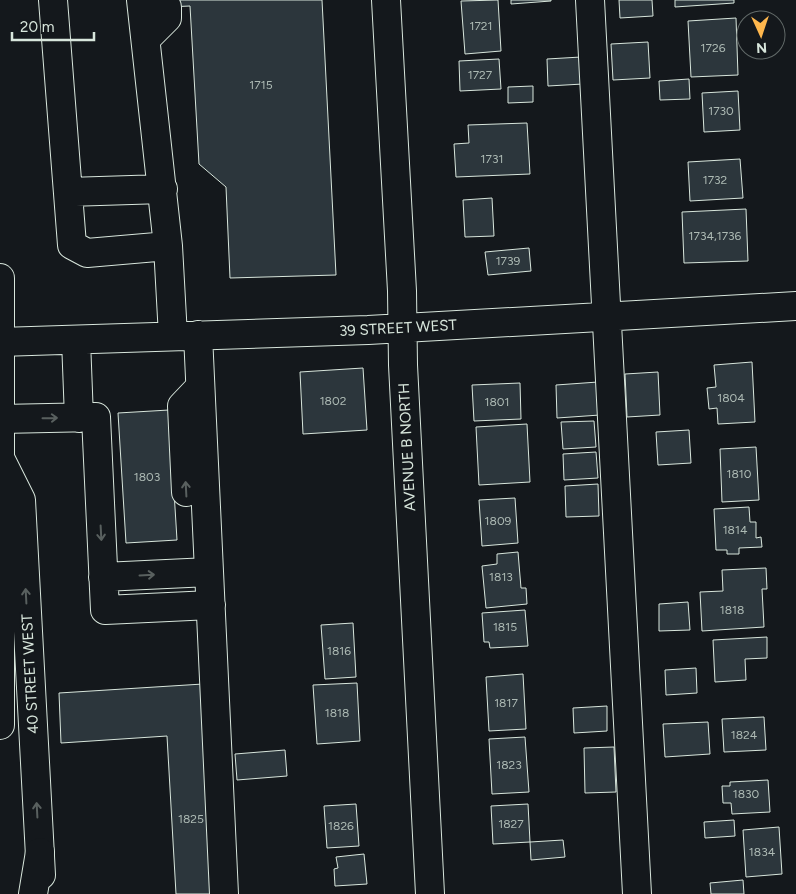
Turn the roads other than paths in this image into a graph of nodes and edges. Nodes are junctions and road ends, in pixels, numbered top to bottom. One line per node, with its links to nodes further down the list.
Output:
1 (53, 0): 8 (main road)
2 (141, 0): 6 (main road)
3 (386, 0): 13 (main road, AVENUE B NORTH)
4 (590, 0): 12 (main road)
5 (167, 7): 6 (main road)
6 (146, 39): 7 (main road)
7 (163, 189): 8 (main road); 9 (main road)
8 (68, 192): 9 (main road)
9 (168, 246): 14 (main road)
10 (0, 278): 16 (main road)
11 (796, 306): 12 (main road, 39 STREET WEST)
12 (607, 315): 13 (main road, 39 STREET WEST); 29 (main road)
13 (402, 328): 14 (main road, 39 STREET WEST); 28 (main road, AVENUE B NORTH)
14 (185, 336): 15 (main road, 39 STREET WEST); 20 (main road)
15 (76, 340): 16 (main road, 39 STREET WEST); 17 (main road)
16 (1, 342): 18 (main road)
17 (79, 418): 18 (main road, one-way to 17); 21 (main road, one-way to 21)
18 (1, 419): 19 (main road)
19 (1, 460): 23 (main road); 24 (main road, 40 STREET WEST, one-way to 19)
20 (199, 572): 21 (main road, one-way to 20); 22 (main road)
21 (103, 577): 22 (main road)
22 (201, 606): 27 (main road)
23 (0, 725)
24 (40, 852): 25 (main road); 26 (main road, 40 STREET WEST)
25 (33, 894)
26 (42, 894)
27 (224, 894)
28 (430, 894)
29 (637, 894)

